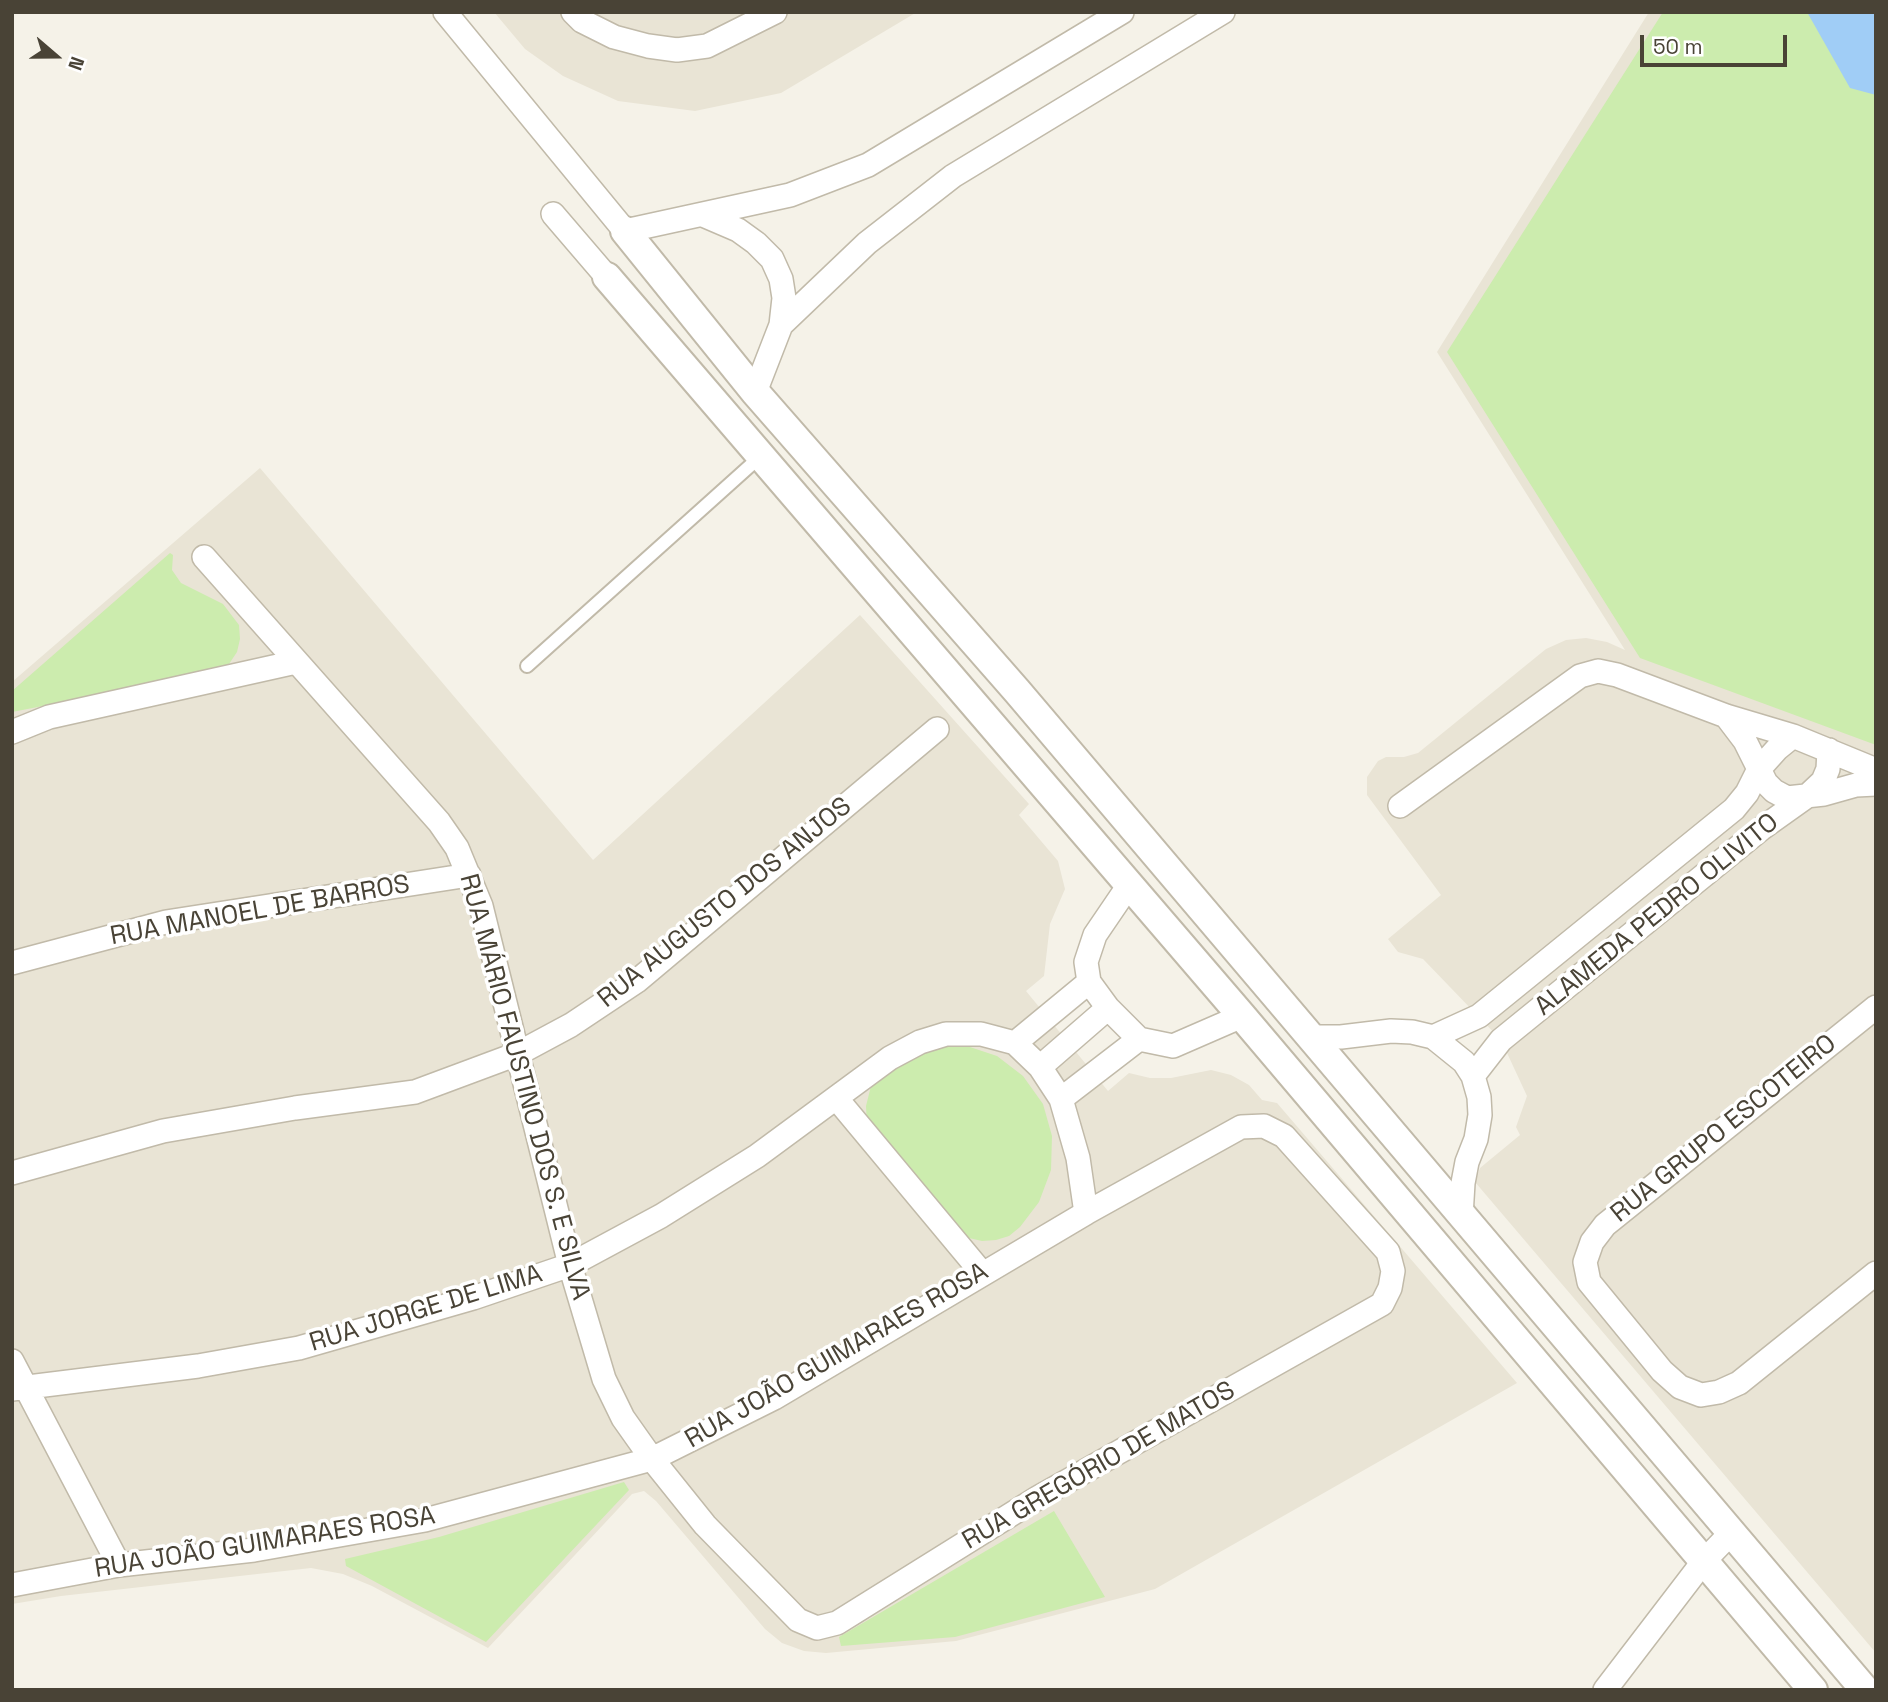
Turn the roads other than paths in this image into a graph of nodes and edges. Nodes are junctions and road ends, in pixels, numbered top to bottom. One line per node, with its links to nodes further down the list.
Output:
1 (445, 12): 8 (street)
2 (573, 12): 3 (street)
3 (775, 12)
4 (1122, 12): 7 (street)
5 (1223, 12): 11 (street)
6 (553, 214): 9 (street)
7 (704, 215): 8 (street); 11 (street)
8 (625, 231): 9 (street); 10 (street)
9 (607, 277): 10 (street); 13 (street)
10 (663, 280): 12 (street)
11 (781, 326): 12 (street)
12 (755, 392): 17 (street)
13 (762, 454): 16 (lane); 19 (street)
14 (204, 557): 15 (street, RUA MÁRIO FAUSTINO DOS S. E SILVA)
15 (296, 662): 21 (street); 29 (street, RUA MÁRIO FAUSTINO DOS S. E SILVA)
16 (527, 666)
17 (1017, 691): 19 (street); 36 (street)
18 (1726, 716): 22 (street); 24 (street); 28 (street)
19 (986, 717): 30 (street)
20 (937, 729): 40 (street, RUA AUGUSTO DOS ANJOS)
21 (12, 732)
22 (1793, 736): 23 (street); 24 (street, ALAMEDA PEDRO OLIVITO)
23 (1829, 750): 25 (street); 27 (street, ALAMEDA PEDRO OLIVITO)
24 (1759, 769): 27 (street); 37 (street, ALAMEDA PEDRO OLIVITO)
25 (1876, 770)
26 (1876, 784): 27 (street)
27 (1806, 797): 42 (street, ALAMEDA PEDRO OLIVITO)
28 (1400, 806)
29 (469, 874): 31 (street, RUA MANOEL DE BARROS); 40 (street, RUA MÁRIO FAUSTINO DOS S. E SILVA)
30 (1129, 885): 32 (street); 35 (street)
31 (12, 963)
32 (1089, 982): 34 (street); 39 (street)
33 (1876, 1007): 51 (street, RUA GRUPO ESCOTEIRO)
34 (1108, 1008): 38 (street); 41 (street)
35 (1242, 1016): 38 (street); 52 (street)
36 (1312, 1037): 37 (street); 47 (street)
37 (1433, 1037): 42 (street)
38 (1139, 1039): 44 (street)
39 (1015, 1043): 41 (street); 43 (street, RUA JORGE DE LIMA)
40 (517, 1054): 45 (street, RUA AUGUSTO DOS ANJOS); 48 (street, RUA MÁRIO FAUSTINO DOS S. E SILVA)
41 (1040, 1067): 44 (street)
42 (1473, 1076): 47 (street)
43 (836, 1099): 48 (street, RUA JORGE DE LIMA); 50 (street)
44 (1061, 1099): 46 (street)
45 (12, 1173)
46 (1086, 1213): 50 (street, RUA JOÃO GUIMARAES ROSA); 53 (street, RUA JOÃO GUIMARAES ROSA)
47 (1461, 1216): 49 (street)
48 (570, 1265): 55 (street, RUA JORGE DE LIMA); 56 (street, RUA MÁRIO FAUSTINO DOS S. E SILVA)
49 (1510, 1272): 52 (street); 57 (street)
50 (982, 1273): 56 (street, RUA JOÃO GUIMARAES ROSA)
51 (1876, 1273)
52 (1479, 1297): 58 (street)
53 (1382, 1304): 61 (street, RUA GREGÓRIO DE MATOS)
54 (12, 1361): 55 (street)
55 (18, 1388): 59 (street)
56 (652, 1459): 59 (street, RUA JOÃO GUIMARAES ROSA); 61 (street, RUA MÁRIO FAUSTINO DOS S. E SILVA)
57 (1732, 1531): 58 (street); 62 (street)
58 (1703, 1562): 63 (street); 64 (street)
59 (119, 1565): 60 (street, RUA JOÃO GUIMARAES ROSA)
60 (12, 1585)
61 (817, 1628)
62 (1854, 1686)
63 (1605, 1690)
64 (1813, 1690)

